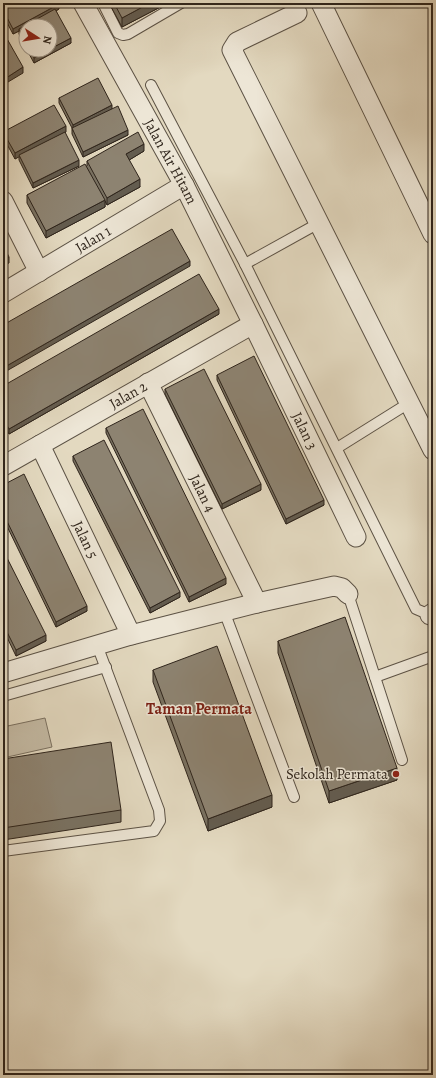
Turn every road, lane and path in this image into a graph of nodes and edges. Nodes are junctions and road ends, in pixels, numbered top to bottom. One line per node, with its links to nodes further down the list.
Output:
1 (83, 3): 7 (street, Jalan Air Hitam)
2 (103, 3): 3 (lane)
3 (181, 3)
4 (321, 3): 10 (street)
5 (297, 13): 9 (street)
6 (151, 85): 11 (lane)
7 (184, 185): 12 (street, Jalan 1); 14 (street, Jalan Air Hitam)
8 (3, 201): 12 (street)
9 (319, 222): 11 (lane); 16 (street)
10 (433, 234)
11 (245, 264): 18 (lane)
12 (38, 272): 13 (street, Jalan 1)
13 (3, 293)
14 (253, 324): 15 (street, Jalan 2); 21 (street, Jalan 3)
15 (148, 383): 17 (street, Jalan 2); 23 (street, Jalan 4)
16 (409, 403): 18 (lane); 19 (street)
17 (40, 445): 20 (street, Jalan 2); 26 (street, Jalan 5)
18 (337, 448): 25 (lane)
19 (433, 450)
20 (5, 460)
21 (356, 537)
22 (348, 594): 23 (street); 31 (lane)
23 (257, 603): 24 (street)
24 (224, 610): 26 (street); 34 (lane)
25 (432, 614)
26 (131, 635): 27 (street)
27 (97, 645): 29 (lane); 30 (street)
28 (433, 656): 31 (lane)
29 (106, 667): 32 (lane); 35 (lane)
30 (3, 673)
31 (375, 677): 33 (lane)
32 (3, 696)
33 (402, 760)
34 (294, 797)
35 (3, 851)

